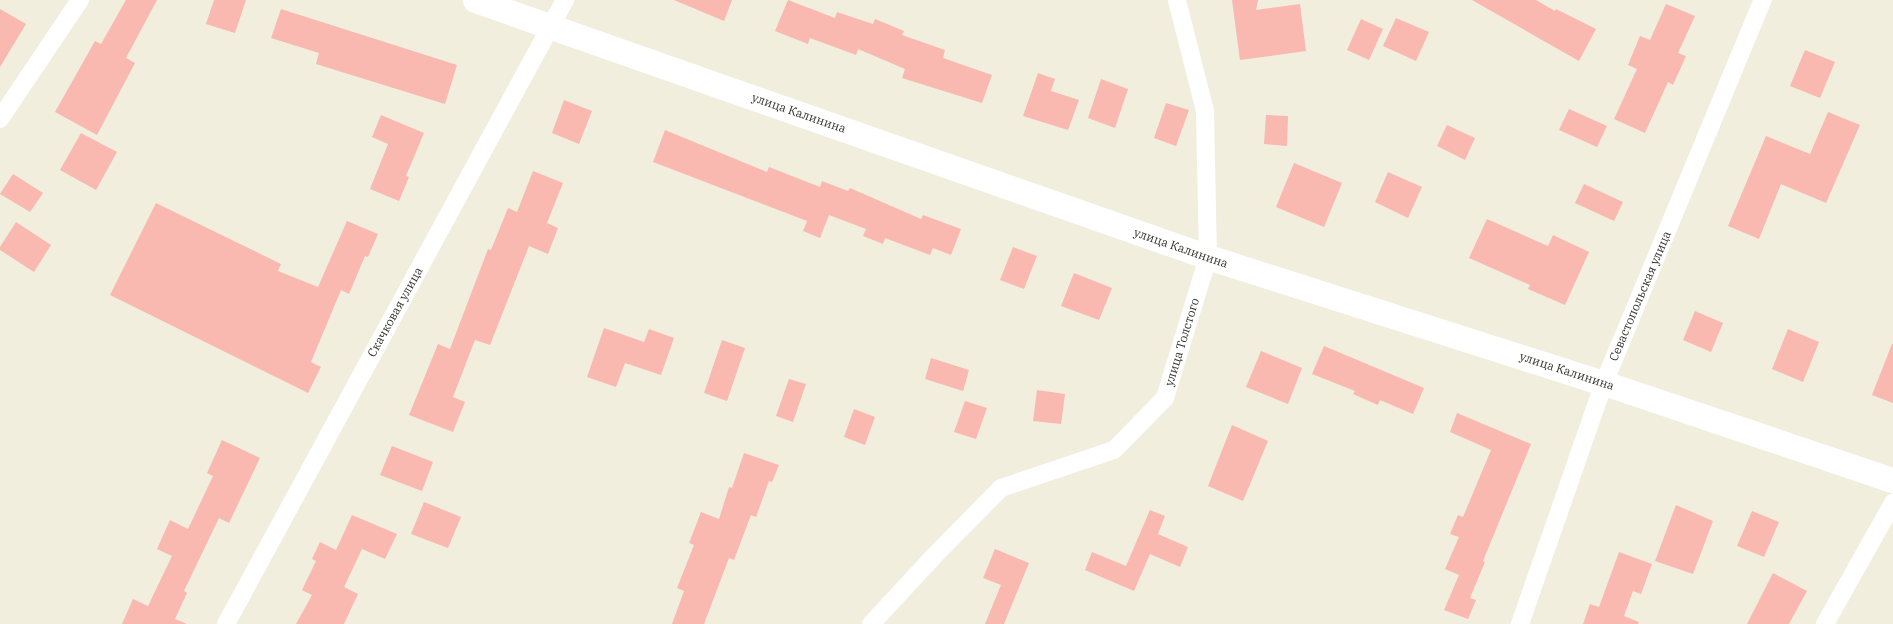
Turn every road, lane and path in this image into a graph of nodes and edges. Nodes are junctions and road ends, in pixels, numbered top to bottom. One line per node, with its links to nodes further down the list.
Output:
1 (80, 0): 7 (street)
2 (474, 0): 6 (main road, улица Калинина)
3 (565, 0): 6 (street, Скачковая улица)
4 (1177, 0): 8 (street, улица Толстого)
5 (1763, 0): 9 (street, Севастопольская улица)
6 (552, 25): 8 (main road, улица Калинина); 12 (street, Скачковая улица)
7 (0, 119)
8 (1208, 257): 9 (main road, улица Калинина); 13 (street, улица Толстого)
9 (1604, 383): 10 (main road, улица Калинина); 14 (street, Севастопольская улица)
10 (1893, 480)
11 (1893, 503): 15 (street)
12 (226, 624)
13 (872, 624)
14 (1520, 624)
15 (1825, 624)

